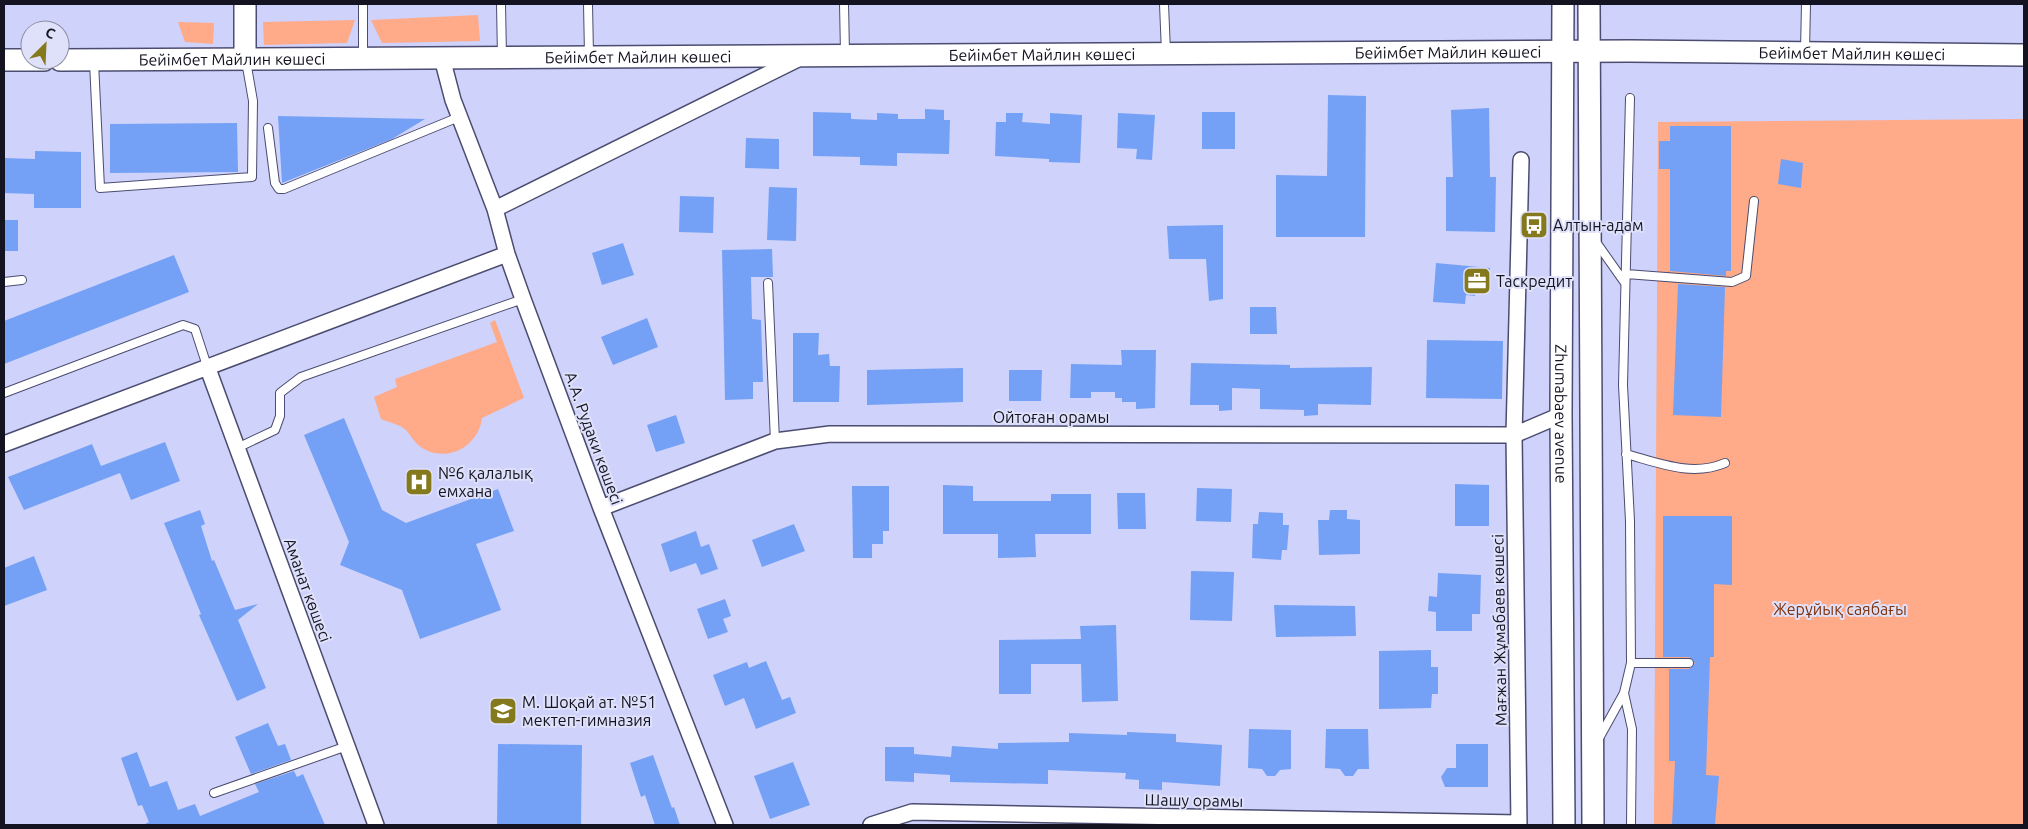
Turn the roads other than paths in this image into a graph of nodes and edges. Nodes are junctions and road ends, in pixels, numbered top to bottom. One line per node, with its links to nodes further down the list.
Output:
1 (245, 4): 21 (street)
2 (363, 4): 19 (lane)
3 (501, 4): 17 (lane)
4 (588, 4): 18 (lane)
5 (844, 4): 16 (lane)
6 (1164, 4): 13 (lane)
7 (1562, 4): 10 (street, Zhumabaev avenue)
8 (1589, 4): 11 (street, Zhumabaev avenue)
9 (1806, 4): 12 (lane)
10 (1563, 51): 11 (street, Бейімбет Майлин көшесі); 13 (street, Бейімбет Майлин көшесі); 42 (street, Zhumabaev avenue)
11 (1590, 51): 12 (street, Бейімбет Майлин көшесі); 32 (street, Zhumabaev avenue)
12 (1805, 53): 14 (street, Бейімбет Майлин көшесі)
13 (1166, 54): 16 (street, Бейімбет Майлин көшесі)
14 (2024, 55)
15 (805, 56): 16 (street, Бейімбет Майлин көшесі); 18 (street, Бейімбет Майлин көшесі); 31 (street)
16 (845, 56)
17 (502, 57): 18 (street, Бейімбет Майлин көшесі); 20 (street, Бейімбет Майлин көшесі)
18 (589, 57)
19 (363, 58): 20 (street, Бейімбет Майлин көшесі); 21 (street, Бейімбет Майлин көшесі)
20 (442, 58): 27 (street, А.А. Рудаки көшесі)
21 (245, 59): 25 (street, Бейімбет Майлин көшесі); 25 (lane)
22 (4, 60): 23 (street)
23 (20, 60)
24 (70, 60): 25 (street, Бейімбет Майлин көшесі)
25 (94, 60)
26 (1630, 98): 34 (lane)
27 (460, 117): 28 (lane); 31 (street, А.А. Рудаки көшесі)
28 (268, 128)
29 (1520, 160): 43 (street, Мағжан Жұмабаев көшесі)
30 (1754, 201): 34 (lane)
31 (495, 209): 33 (street, А.А. Рудаки көшесі)
32 (1590, 235): 38 (lane); 54 (street, Zhumabaev avenue)
33 (507, 254): 39 (street, А.А. Рудаки көшесі); 40 (street)
34 (1626, 274): 38 (lane)
35 (22, 280): 36 (lane)
36 (4, 282)
37 (768, 283): 44 (lane)
38 (1625, 283): 47 (lane)
39 (523, 299): 46 (lane); 49 (street, А.А. Рудаки көшесі)
40 (207, 366): 41 (lane); 45 (street); 46 (street, Аманат көшесі)
41 (4, 393)
42 (1561, 414): 43 (street); 60 (street, Zhumabaev avenue)
43 (1514, 435): 44 (street, Ойтоған орамы); 56 (street, Мағжан Жұмабаев көшесі)
44 (775, 441): 49 (street, Ойтоған орамы)
45 (4, 444)
46 (237, 448): 53 (street, Аманат көшесі)
47 (1626, 454): 48 (lane); 50 (lane)
48 (1725, 463)
49 (601, 508): 58 (street, А.А. Рудаки көшесі)
50 (1631, 663): 51 (lane); 52 (lane)
51 (1689, 663)
52 (1624, 693): 54 (lane); 62 (lane)
53 (347, 746): 55 (lane); 57 (street, Аманат көшесі)
54 (1592, 751): 61 (street, Zhumabaev avenue)
55 (214, 793)
56 (1519, 824): 59 (street, Шашу орамы)
57 (376, 825)
58 (725, 825)
59 (871, 825)
60 (1564, 825)
61 (1593, 825)
62 (1631, 825)

